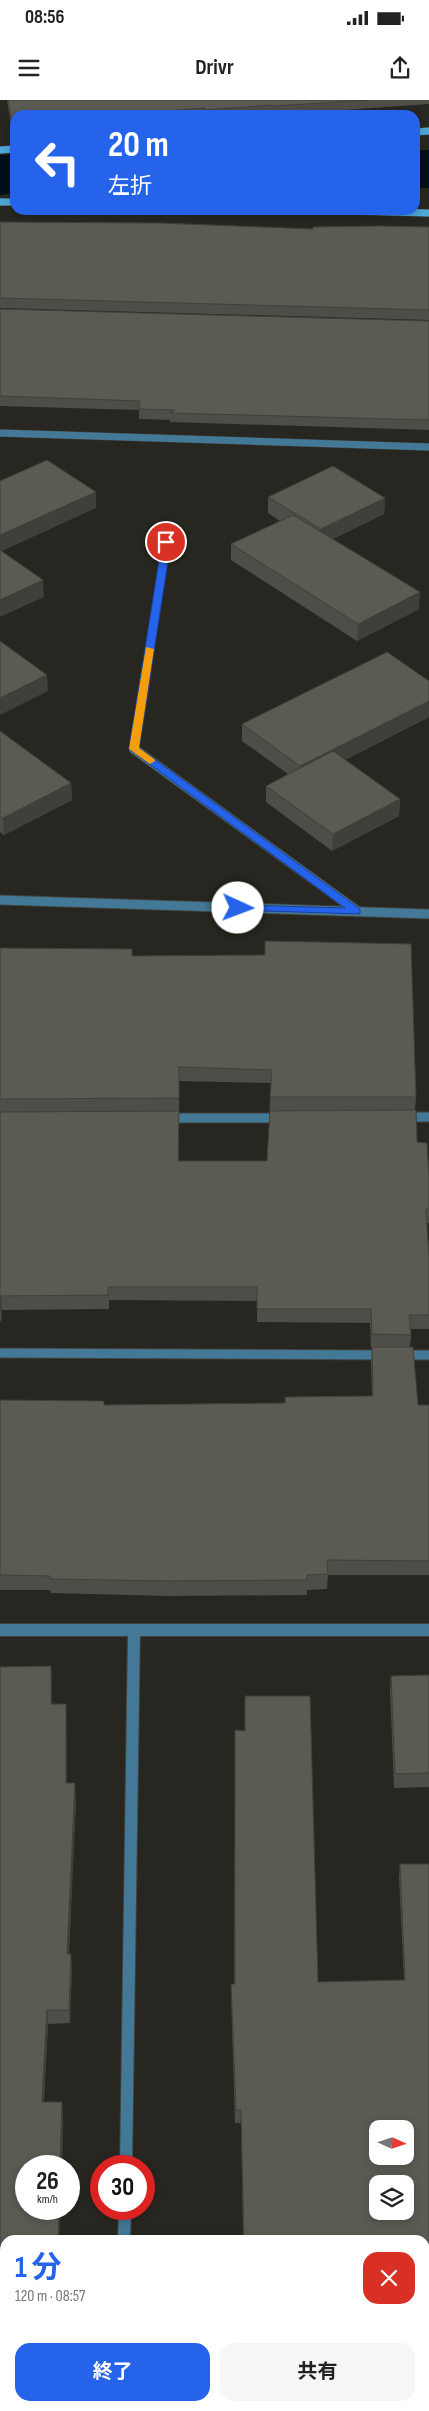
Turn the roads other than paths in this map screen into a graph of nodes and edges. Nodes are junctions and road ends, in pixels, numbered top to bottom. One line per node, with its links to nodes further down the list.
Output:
1 (0, 433): 2 (street)
2 (429, 447)
3 (166, 542): 5 (street)
4 (0, 900): 5 (street)
5 (357, 912): 6 (street)
6 (429, 914)
7 (399, 1117): 8 (street)
8 (429, 1117)
9 (150, 1118): 10 (street)
10 (289, 1118)
11 (0, 1353): 12 (street)
12 (429, 1355)
13 (0, 1630): 15 (street)
14 (429, 1630): 15 (street)
15 (134, 1631): 16 (street)
16 (126, 2155)
17 (125, 2220): 18 (street)
18 (124, 2235)

